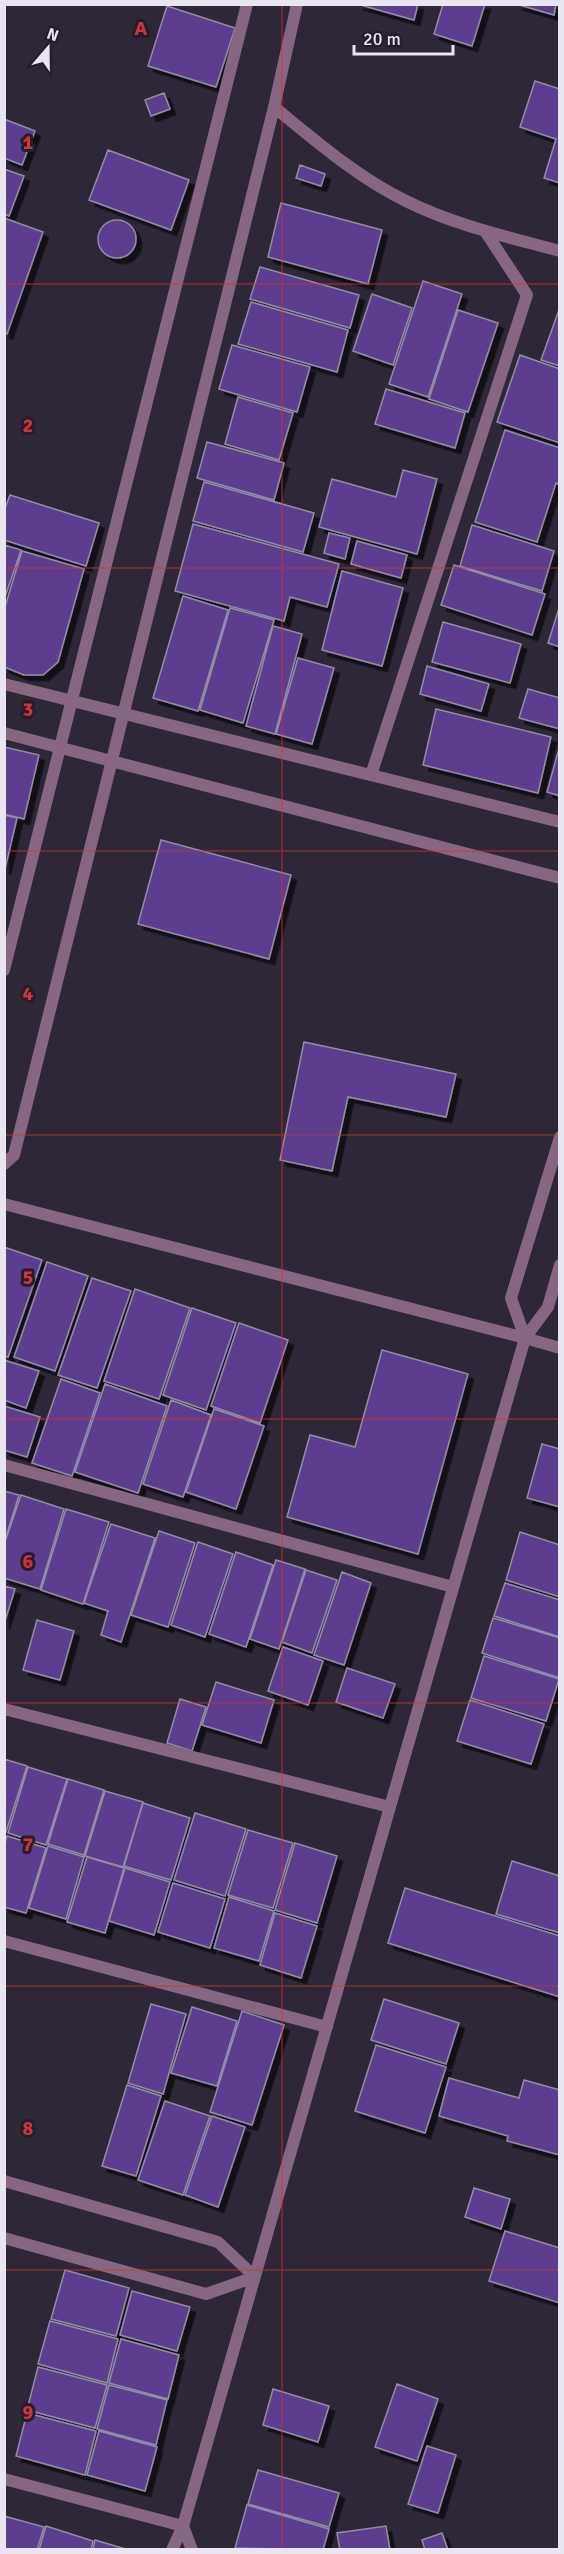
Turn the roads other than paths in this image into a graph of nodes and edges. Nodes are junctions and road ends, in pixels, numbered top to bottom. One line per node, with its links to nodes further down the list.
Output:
1 (247, 4): 7 (street)
2 (297, 4): 3 (street)
3 (274, 107): 4 (street); 8 (street)
4 (485, 231): 5 (street); 12 (street)
5 (560, 251)
6 (4, 684): 7 (street)
7 (72, 701): 8 (street); 10 (street)
8 (123, 713): 11 (street); 12 (street)
9 (4, 733): 10 (street)
10 (60, 747): 11 (street); 15 (street)
11 (111, 761): 14 (street); 18 (street)
12 (371, 775): 13 (street)
13 (560, 822)
14 (560, 878)
15 (7, 949): 16 (street)
16 (4, 970)
17 (560, 1137): 21 (street)
18 (4, 1164)
19 (4, 1204): 21 (street)
20 (560, 1265): 21 (street)
21 (525, 1338): 22 (street); 24 (street)
22 (560, 1348)
23 (4, 1465): 24 (street)
24 (453, 1587): 26 (street)
25 (4, 1710): 26 (street)
26 (390, 1807): 28 (street)
27 (4, 1941): 28 (street)
28 (327, 2027): 31 (street)
29 (4, 2181): 31 (street)
30 (4, 2238): 31 (street)
31 (255, 2277): 33 (street)
32 (4, 2479): 33 (street)
33 (183, 2526): 34 (street); 35 (street)
34 (172, 2550)
35 (192, 2550)

